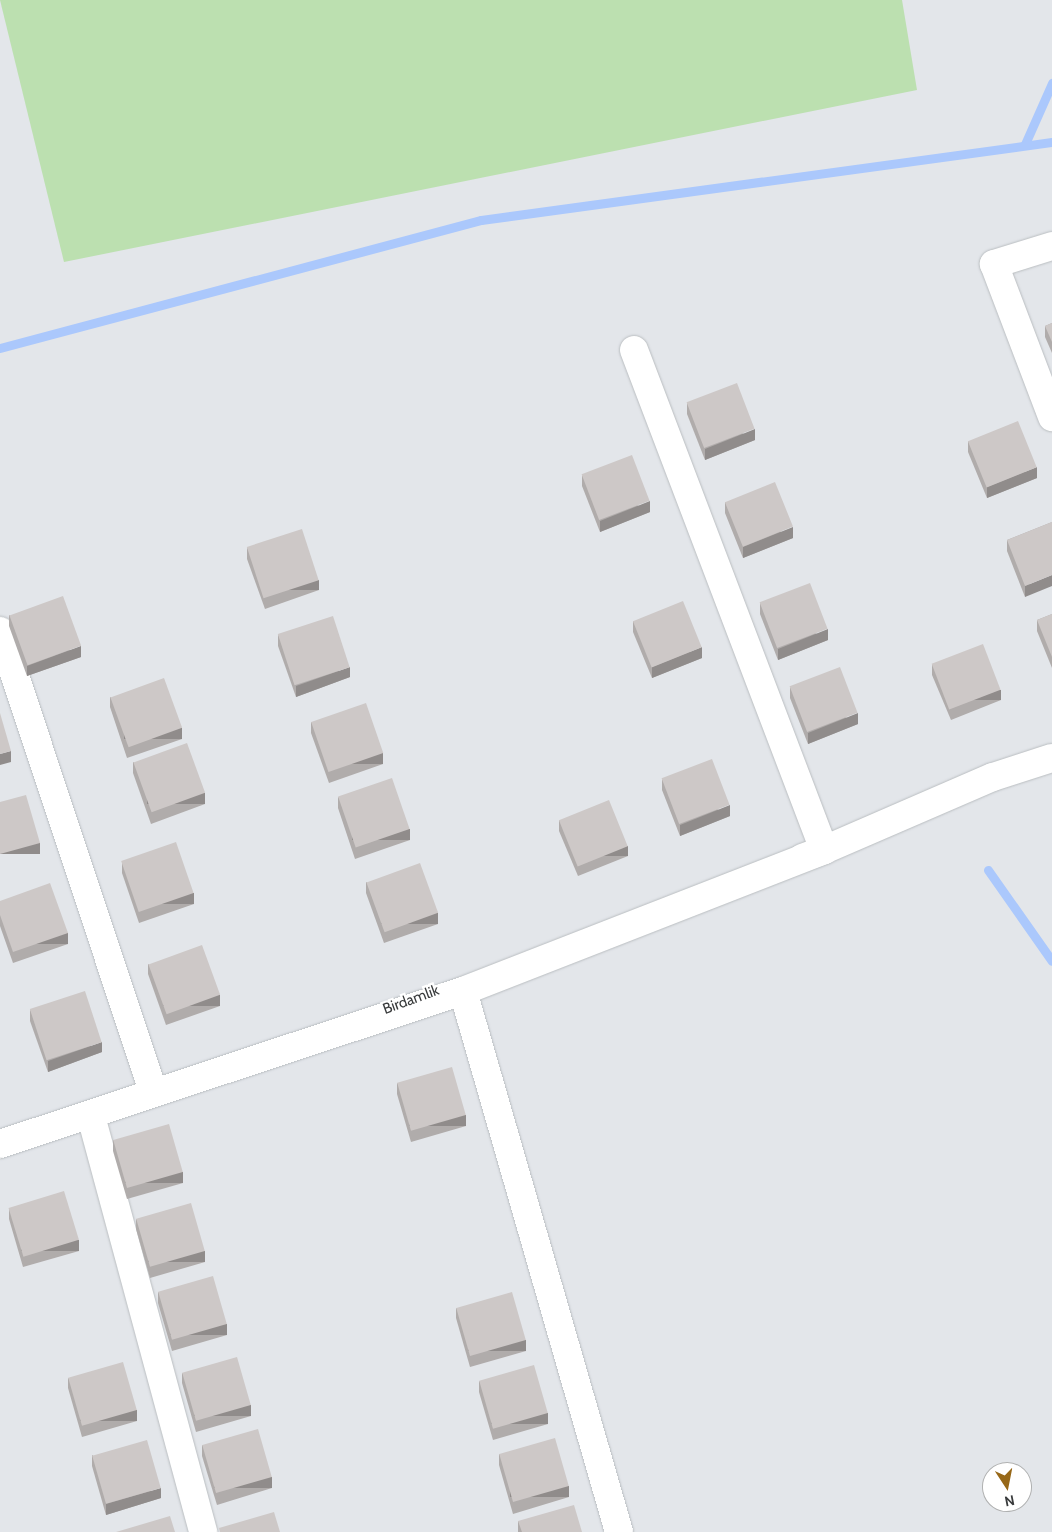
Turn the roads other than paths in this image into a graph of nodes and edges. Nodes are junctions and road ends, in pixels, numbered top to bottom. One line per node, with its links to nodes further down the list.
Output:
1 (1052, 246): 3 (street)
2 (634, 350): 6 (street)
3 (1052, 417)
4 (0, 631): 8 (street)
5 (1052, 758): 6 (street)
6 (824, 850): 7 (street); 9 (street, Birdamlik)
7 (463, 991): 8 (street); 13 (street)
8 (154, 1093): 9 (street)
9 (90, 1116): 10 (street); 11 (street, Birdamlik); 12 (street)
10 (0, 1144)
11 (0, 1153)
12 (203, 1532)
13 (619, 1532)

